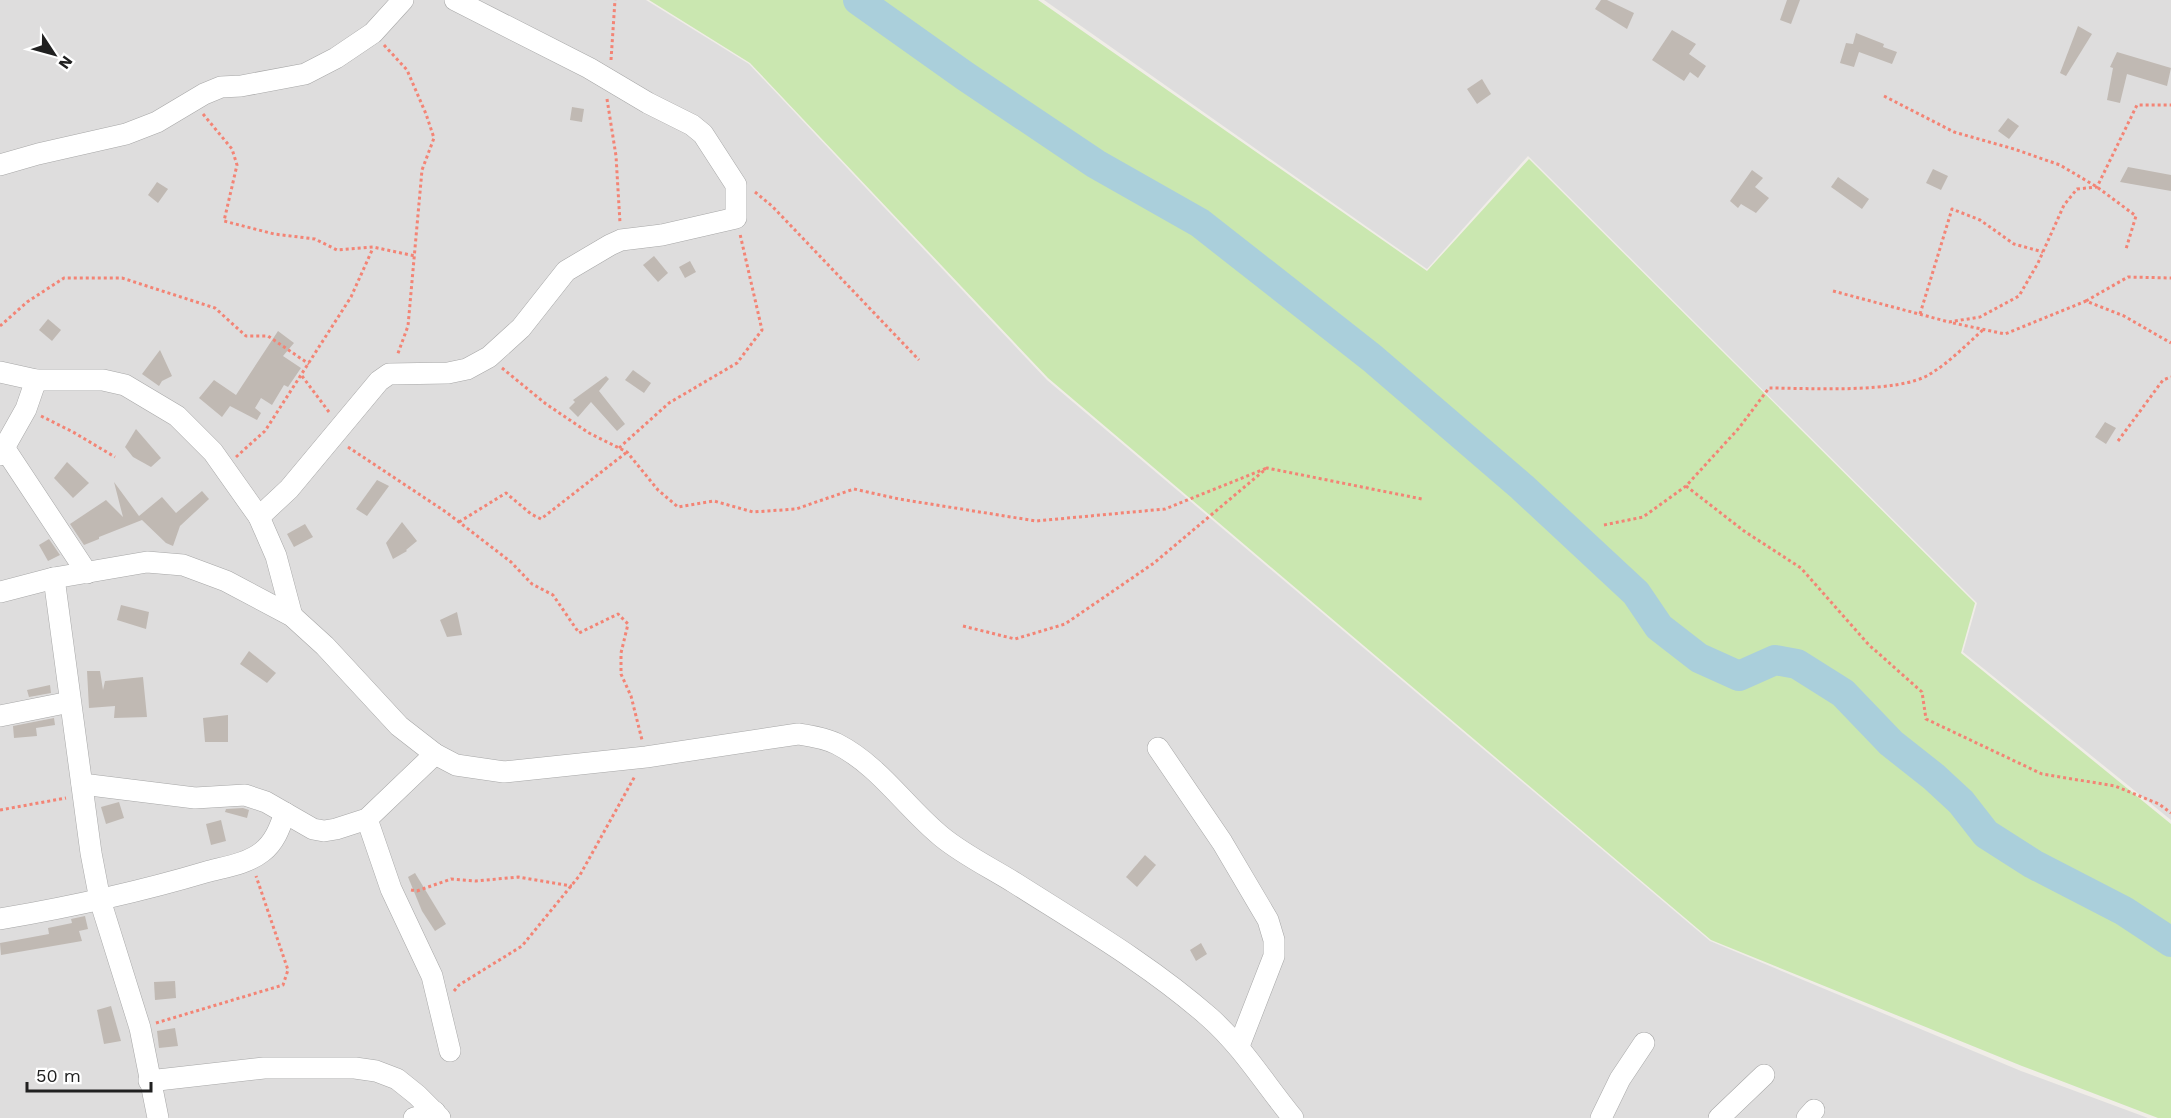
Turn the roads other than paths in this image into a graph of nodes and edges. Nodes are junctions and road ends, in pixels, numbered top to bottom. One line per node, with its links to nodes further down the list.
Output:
1 (403, 0): 3 (street)
2 (455, 0): 7 (street)
3 (0, 165)
4 (0, 372): 5 (street)
5 (36, 380): 6 (street); 7 (street)
6 (2, 452): 8 (street)
7 (259, 517): 11 (street)
8 (87, 573): 9 (street); 11 (street)
9 (54, 578): 10 (street); 12 (street)
10 (0, 592)
11 (292, 616): 15 (street)
12 (69, 702): 13 (street); 16 (street)
13 (0, 716)
14 (1158, 748): 22 (street)
15 (435, 754): 18 (street); 22 (street)
16 (82, 790): 17 (street); 19 (street)
17 (285, 813): 18 (street); 19 (street)
18 (368, 819): 23 (street)
19 (100, 900): 20 (street); 25 (street)
20 (0, 918)
21 (1644, 1043): 30 (street)
22 (1239, 1046): 29 (street)
23 (450, 1051)
24 (1764, 1076): 31 (street)
25 (149, 1081): 26 (street); 27 (street)
26 (437, 1115): 28 (street)
27 (158, 1118)
28 (414, 1118)
29 (1293, 1118)
30 (1601, 1118)
31 (1719, 1118)

